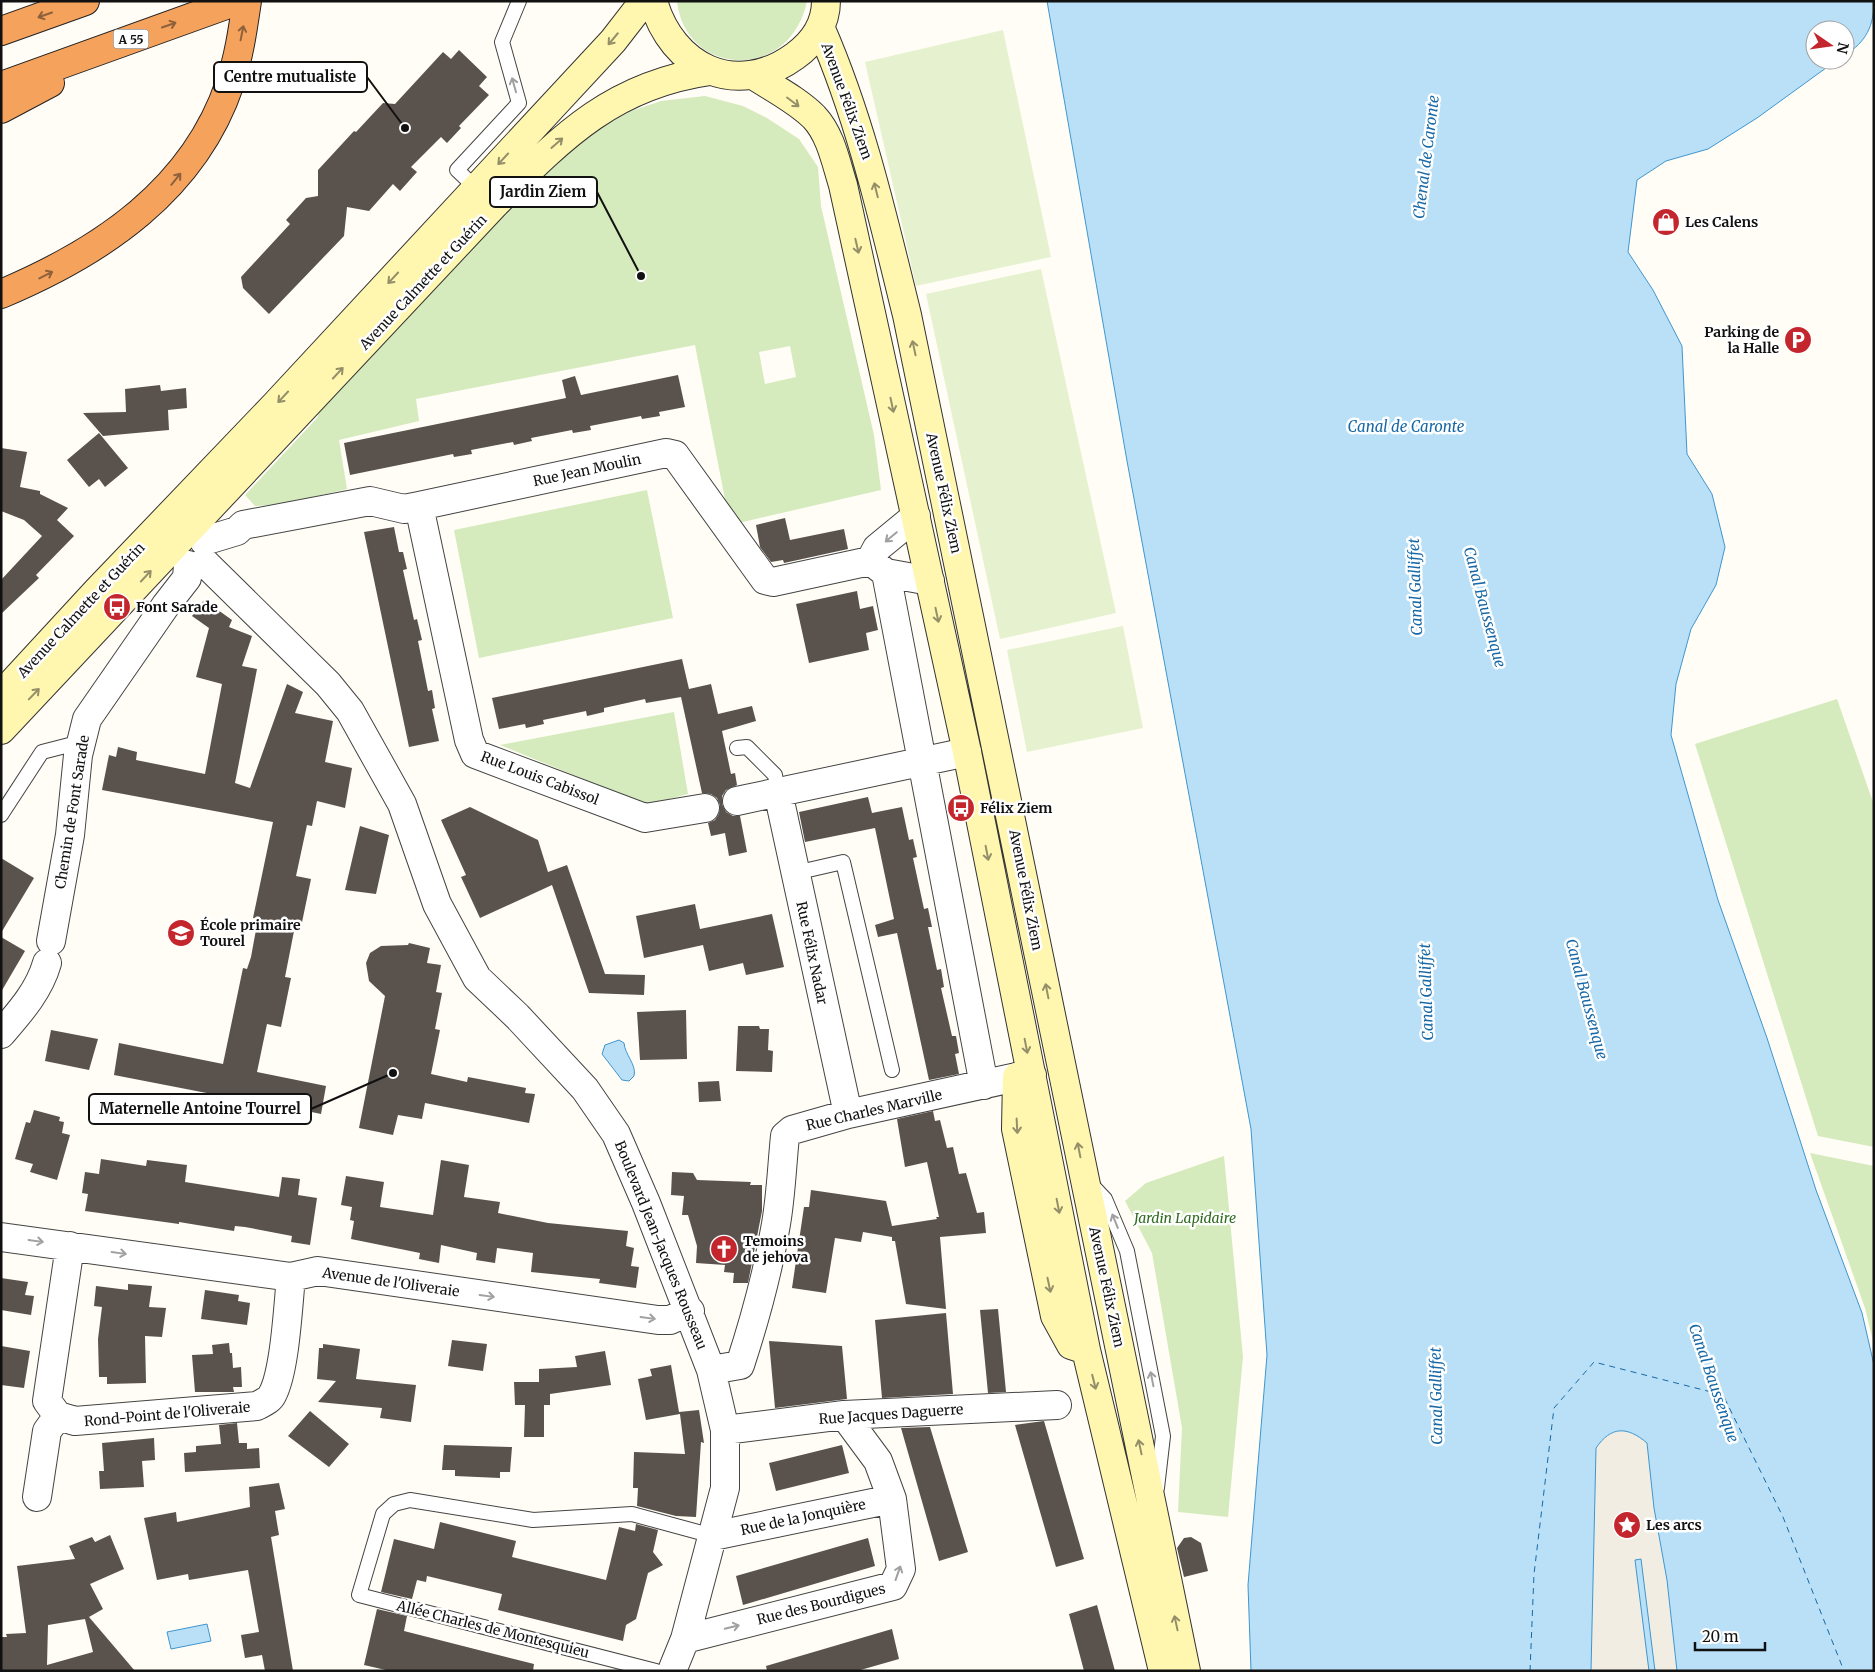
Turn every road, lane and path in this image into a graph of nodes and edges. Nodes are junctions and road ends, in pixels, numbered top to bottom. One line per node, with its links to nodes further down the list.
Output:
1 (85, 1): 9 (highway, one-way to 9)
2 (237, 1): 12 (highway, A 55, one-way to 2)
3 (247, 1): 15 (highway, one-way to 3)
4 (519, 1): 14 (lane, one-way to 4)
5 (644, 1): 14 (main road, Avenue Calmette et Guérin, one-way to 14)
6 (653, 1): 10 (main road)
7 (826, 1): 8 (main road)
8 (821, 28): 11 (main road); 55 (main road, Avenue Félix Ziem, one-way to 8)
9 (3, 30)
10 (710, 71): 11 (main road); 16 (main road, Avenue Calmette et Guérin, one-way to 10)
11 (753, 76): 18 (main road, one-way to 18)
12 (18, 86): 13 (highway)
13 (1, 108)
14 (476, 188): 20 (main road, Avenue Calmette et Guérin, one-way to 20)
15 (1, 294)
16 (224, 495): 19 (street); 20 (main road, Avenue Calmette et Guérin)
17 (419, 506): 19 (street, Rue Jean Moulin); 21 (street, Rue Jean Moulin); 31 (street, Rue Louis Cabissol)
18 (916, 516): 21 (street, one-way to 21); 22 (main road)
19 (243, 525): 20 (street, Rue Jean Moulin)
20 (187, 545): 23 (main road, Avenue Calmette et Guérin); 24 (main road, Avenue Calmette et Guérin, one-way to 20); 25 (street, Chemin de Font Sarade); 42 (street, Boulevard Jean-Jacques Rousseau)
21 (878, 567): 22 (street); 28 (street)
22 (930, 581): 27 (main road, one-way to 27)
23 (1, 695)
24 (1, 730)
25 (81, 742): 32 (lane); 34 (street, Chemin de Font Sarade)
26 (737, 748): 29 (lane)
27 (967, 752): 28 (street); 36 (main road, one-way to 36)
28 (922, 761): 29 (street); 37 (street)
29 (778, 792): 30 (street); 33 (street, Rue Félix Nadar)
30 (737, 801)
31 (705, 808)
32 (1, 815)
33 (795, 873): 35 (lane); 38 (street, Rue Félix Nadar)
34 (1, 1034)
35 (892, 1070)
36 (1024, 1076): 37 (street, Rue Charles Marville); 54 (main road, one-way to 54)
37 (984, 1085): 38 (street, Rue Charles Marville)
38 (848, 1114): 43 (street, Rue Charles Marville)
39 (1, 1237): 40 (street, Avenue de l'Oliveraie, one-way to 40)
40 (70, 1246): 41 (street, Avenue de l'Oliveraie, one-way to 41); 45 (street)
41 (291, 1277): 42 (street, Avenue de l'Oliveraie, one-way to 42); 45 (street, Rond-Point de l'Oliveraie)
42 (690, 1311): 43 (street, Boulevard Jean-Jacques Rousseau)
43 (711, 1370): 47 (street, Boulevard Jean-Jacques Rousseau)
44 (1057, 1405): 46 (street, Rue Jacques Daguerre)
45 (58, 1416): 48 (street)
46 (844, 1416): 47 (street, Rue Jacques Daguerre); 49 (street, Rue des Bourdigues)
47 (726, 1430): 50 (street, Boulevard Jean-Jacques Rousseau)
48 (37, 1496)
49 (892, 1498): 50 (street, Rue de la Jonquière); 51 (street, Rue des Bourdigues, one-way to 49)
50 (713, 1536): 51 (street, Boulevard Jean-Jacques Rousseau); 52 (lane, Allée Charles de Montesquieu)
51 (685, 1639): 53 (street, Boulevard Jean-Jacques Rousseau)
52 (656, 1671)
53 (672, 1671)
54 (1163, 1671)
55 (1186, 1671)

